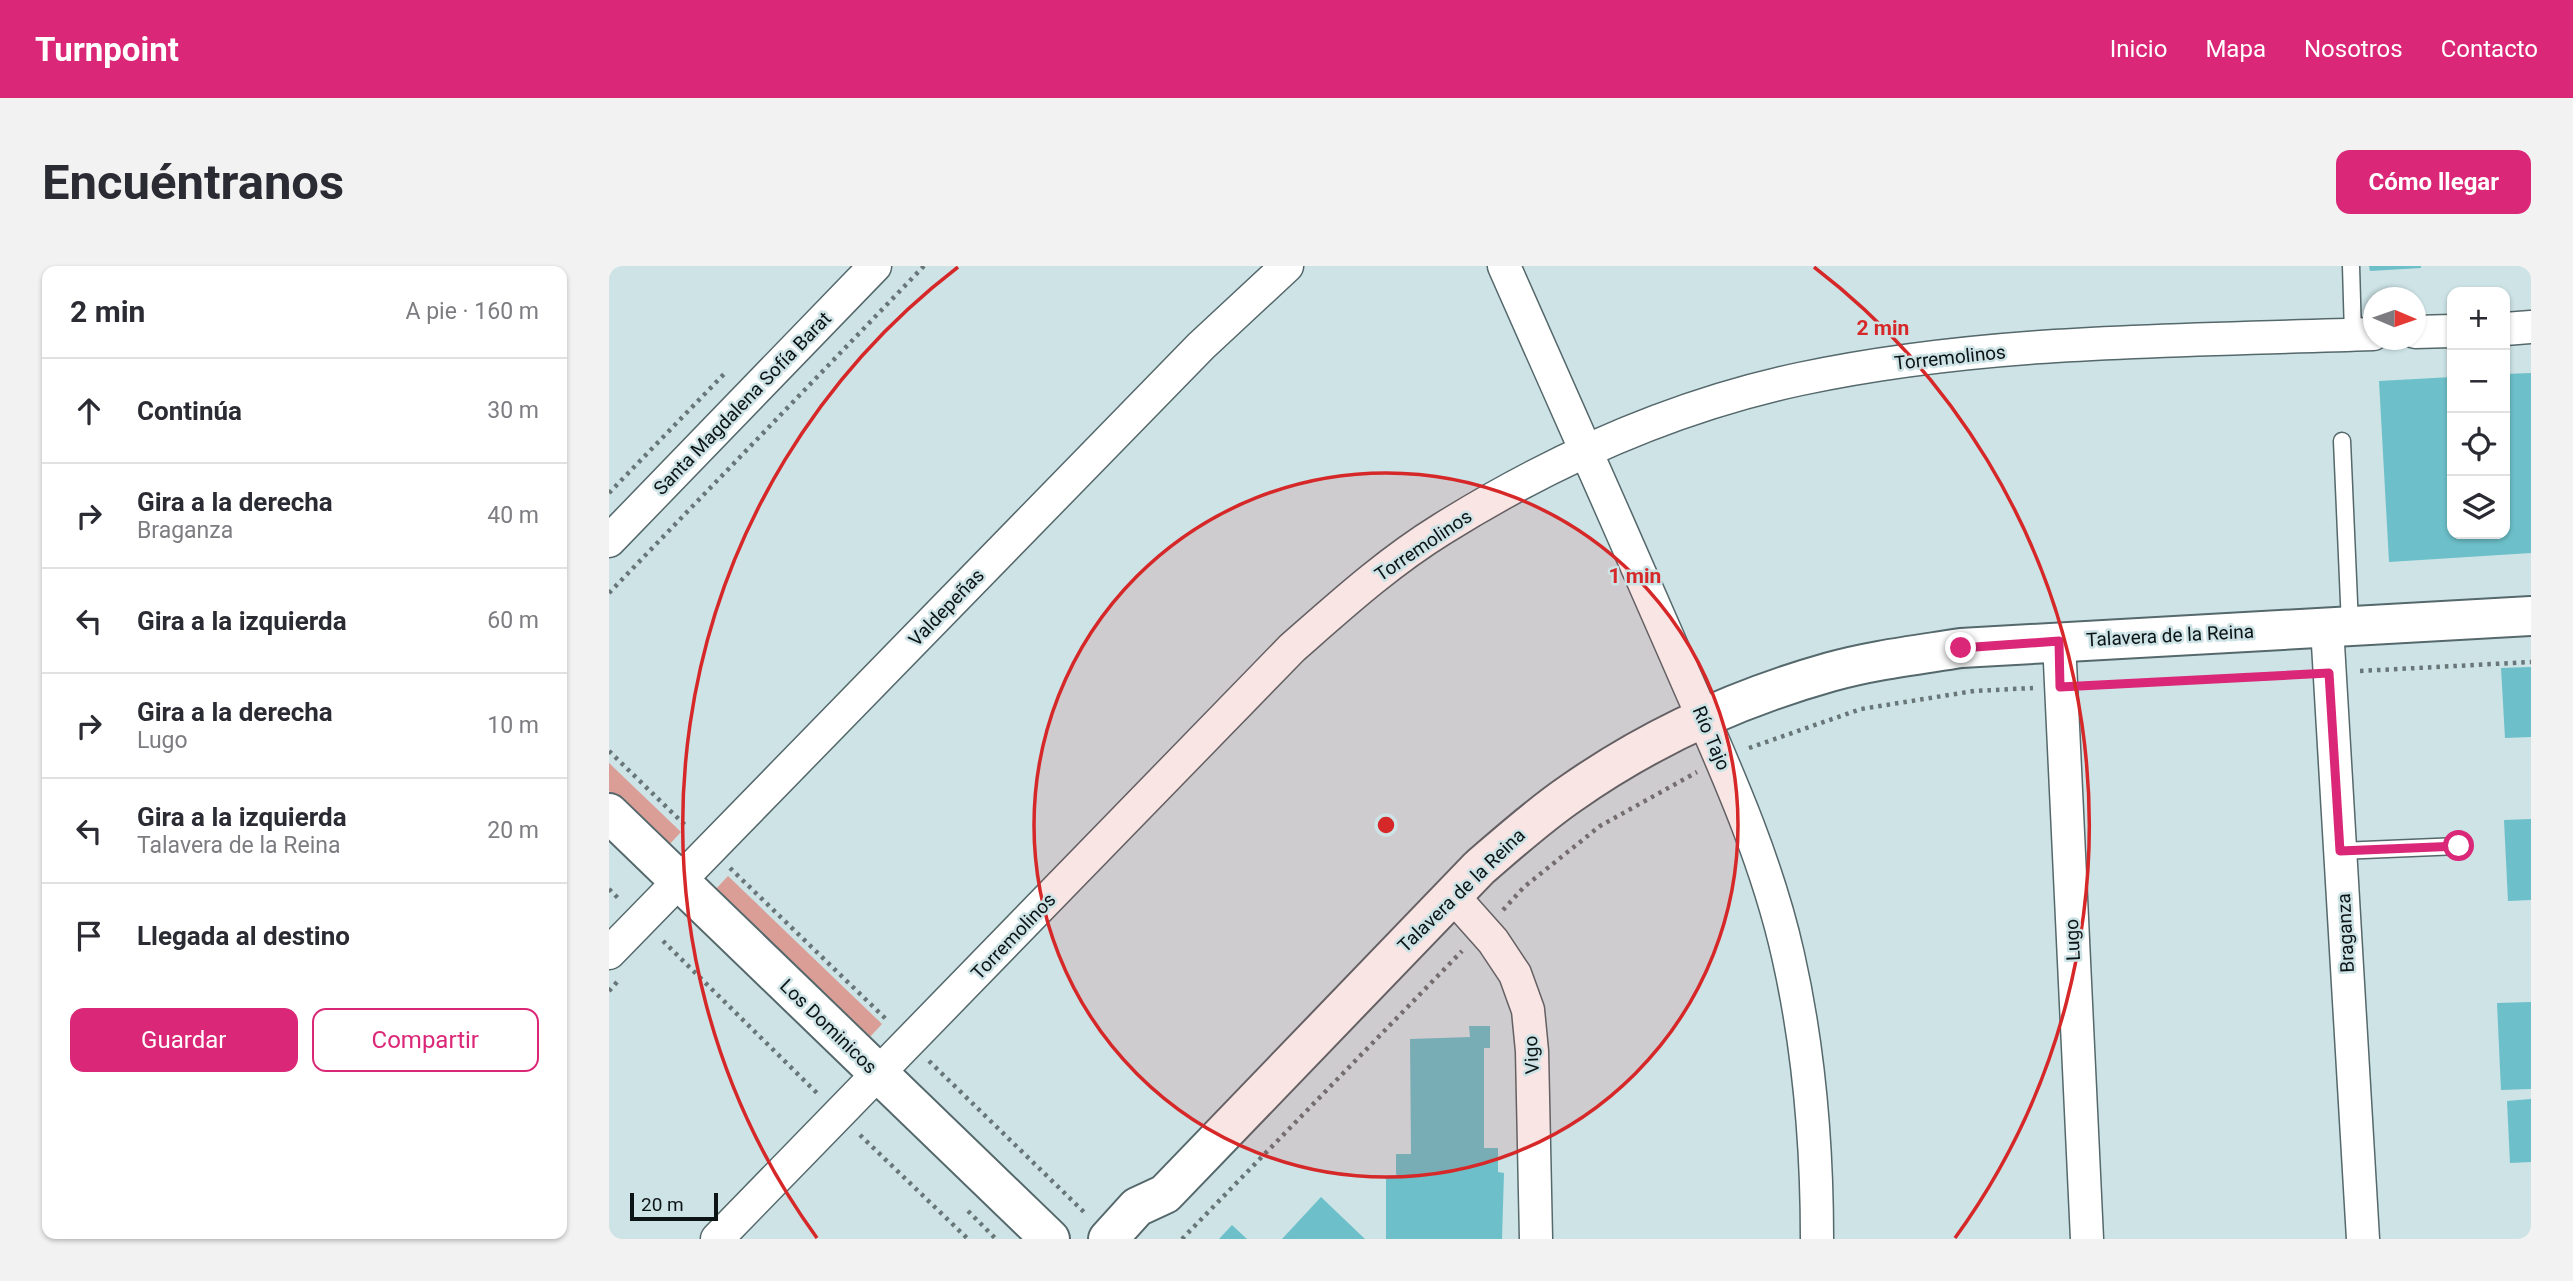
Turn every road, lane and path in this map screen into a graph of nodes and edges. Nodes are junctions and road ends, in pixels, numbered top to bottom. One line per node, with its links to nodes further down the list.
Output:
1 (875, 266): 15 (street, Santa Magdalena Sofía Barat)
2 (924, 266): 16 (path)
3 (1287, 266): 28 (street, Valdepeñas)
4 (1504, 266): 13 (street, Río Tajo)
5 (2351, 266): 10 (lane)
6 (2531, 327): 7 (street)
7 (2510, 328)
8 (2447, 331): 9 (street)
9 (2426, 332)
10 (2363, 334): 13 (street, Torremolinos)
11 (733, 365): 14 (path)
12 (2342, 441): 18 (lane)
13 (1587, 452): 23 (street, Río Tajo); 36 (street, Torremolinos)
14 (609, 493)
15 (609, 541)
16 (609, 593)
17 (2531, 616): 18 (street, Talavera de la Reina)
18 (2339, 626): 19 (street, Talavera de la Reina); 21 (street, Braganza)
19 (2059, 641): 22 (street, Lugo); 23 (street, Talavera de la Reina)
20 (2531, 662): 21 (path)
21 (2329, 673): 22 (path); 29 (street, Braganza)
22 (2060, 687): 25 (path); 48 (street, Lugo)
23 (1704, 718): 25 (street, Río Tajo); 32 (street, Talavera de la Reina)
24 (609, 751): 28 (path)
25 (1721, 759): 34 (path); 47 (street, Río Tajo)
26 (609, 813): 30 (street, Los Dominicos)
27 (2459, 846): 29 (lane)
28 (710, 848): 30 (street, Valdepeñas); 36 (path)
29 (2340, 851): 49 (street, Braganza)
30 (678, 880): 33 (street, Valdepeñas); 37 (street, Los Dominicos)
31 (609, 889): 33 (path)
32 (1451, 895): 34 (street, Vigo); 39 (street, Talavera de la Reina)
33 (641, 920): 35 (street, Valdepeñas); 38 (path)
34 (1483, 930): 45 (path); 46 (street, Vigo)
35 (609, 953)
36 (910, 1042): 37 (street, Torremolinos); 40 (path)
37 (878, 1073): 38 (street, Torremolinos); 43 (street, Los Dominicos)
38 (838, 1114): 41 (street, Torremolinos); 42 (path)
39 (1165, 1194): 40 (street, Talavera de la Reina); 44 (street, Talavera de la Reina)
40 (1101, 1231)
41 (717, 1239)
42 (968, 1239)
43 (1049, 1239)
44 (1140, 1239)
45 (1182, 1239)
46 (1537, 1239)
47 (1817, 1239)
48 (2087, 1239)
49 (2363, 1239)

